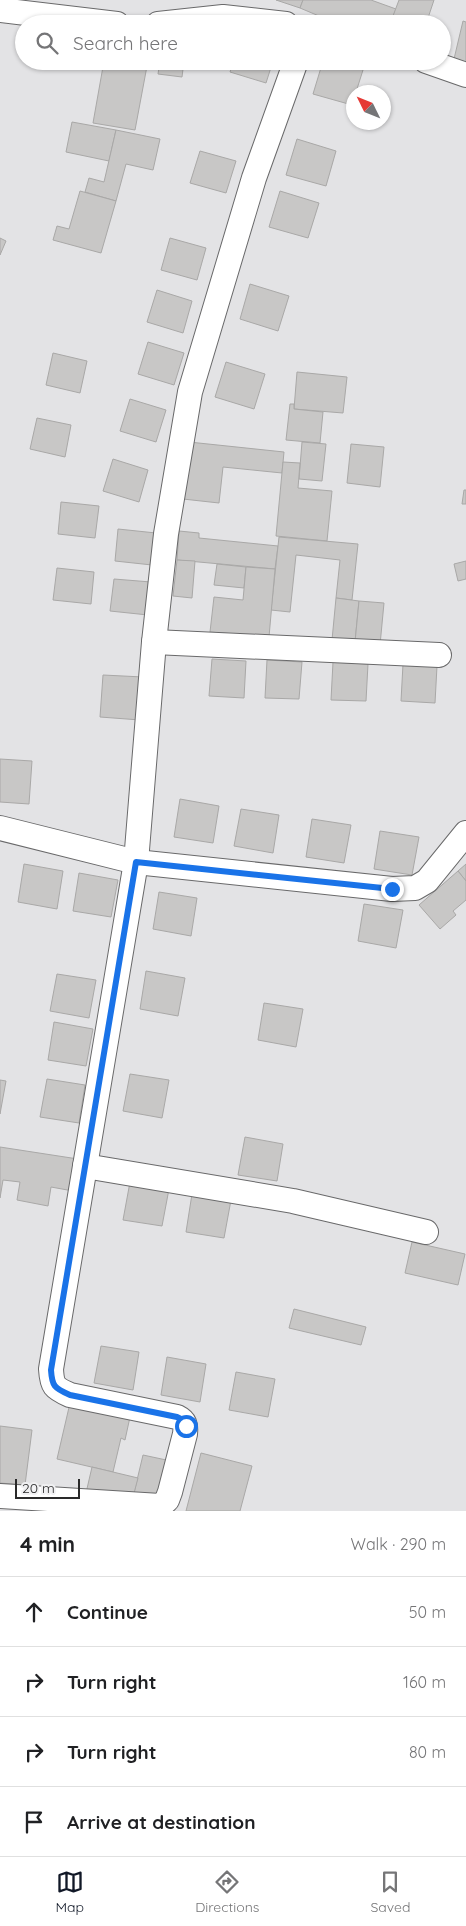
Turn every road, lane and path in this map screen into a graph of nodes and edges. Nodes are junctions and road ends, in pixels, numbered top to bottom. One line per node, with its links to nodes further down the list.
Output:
1 (224, 8): 4 (street); 5 (street)
2 (0, 10): 3 (street)
3 (42, 15)
4 (195, 15)
5 (251, 15)
6 (293, 70): 9 (street)
7 (451, 70): 8 (street)
8 (466, 75)
9 (154, 642): 10 (street); 13 (street)
10 (439, 655)
11 (0, 828): 13 (street)
12 (466, 833): 13 (street)
13 (136, 862): 14 (street)
14 (85, 1166): 15 (street); 16 (street)
15 (426, 1232)
16 (0, 1496)

